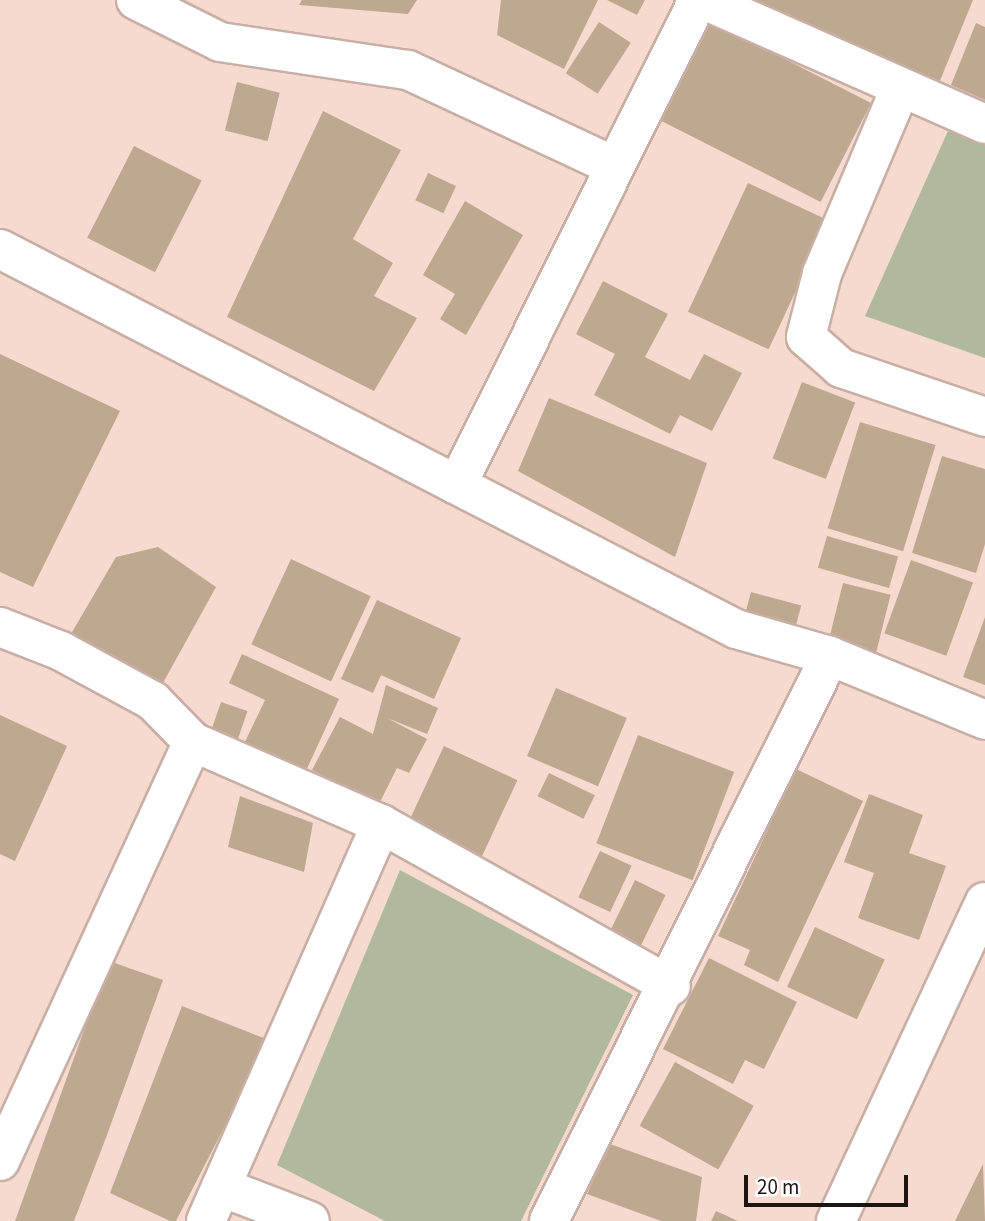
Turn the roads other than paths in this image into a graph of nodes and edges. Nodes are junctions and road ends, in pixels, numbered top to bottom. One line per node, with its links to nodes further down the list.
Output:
1 (136, 0): 6 (street)
2 (698, 0): 6 (street)
3 (704, 0): 4 (street)
4 (900, 89): 5 (street); 8 (street)
5 (985, 124)
6 (614, 166): 9 (street)
7 (0, 249): 9 (street)
8 (985, 417)
9 (457, 485): 11 (street)
10 (0, 627): 13 (street)
11 (830, 656): 12 (street); 16 (street)
12 (985, 720)
13 (194, 741): 14 (street); 17 (street)
14 (381, 824): 16 (street); 18 (street)
15 (985, 902): 21 (street)
16 (671, 986): 20 (street)
17 (0, 1161)
18 (214, 1204): 19 (street)
19 (310, 1221)
20 (549, 1221)
21 (836, 1221)

